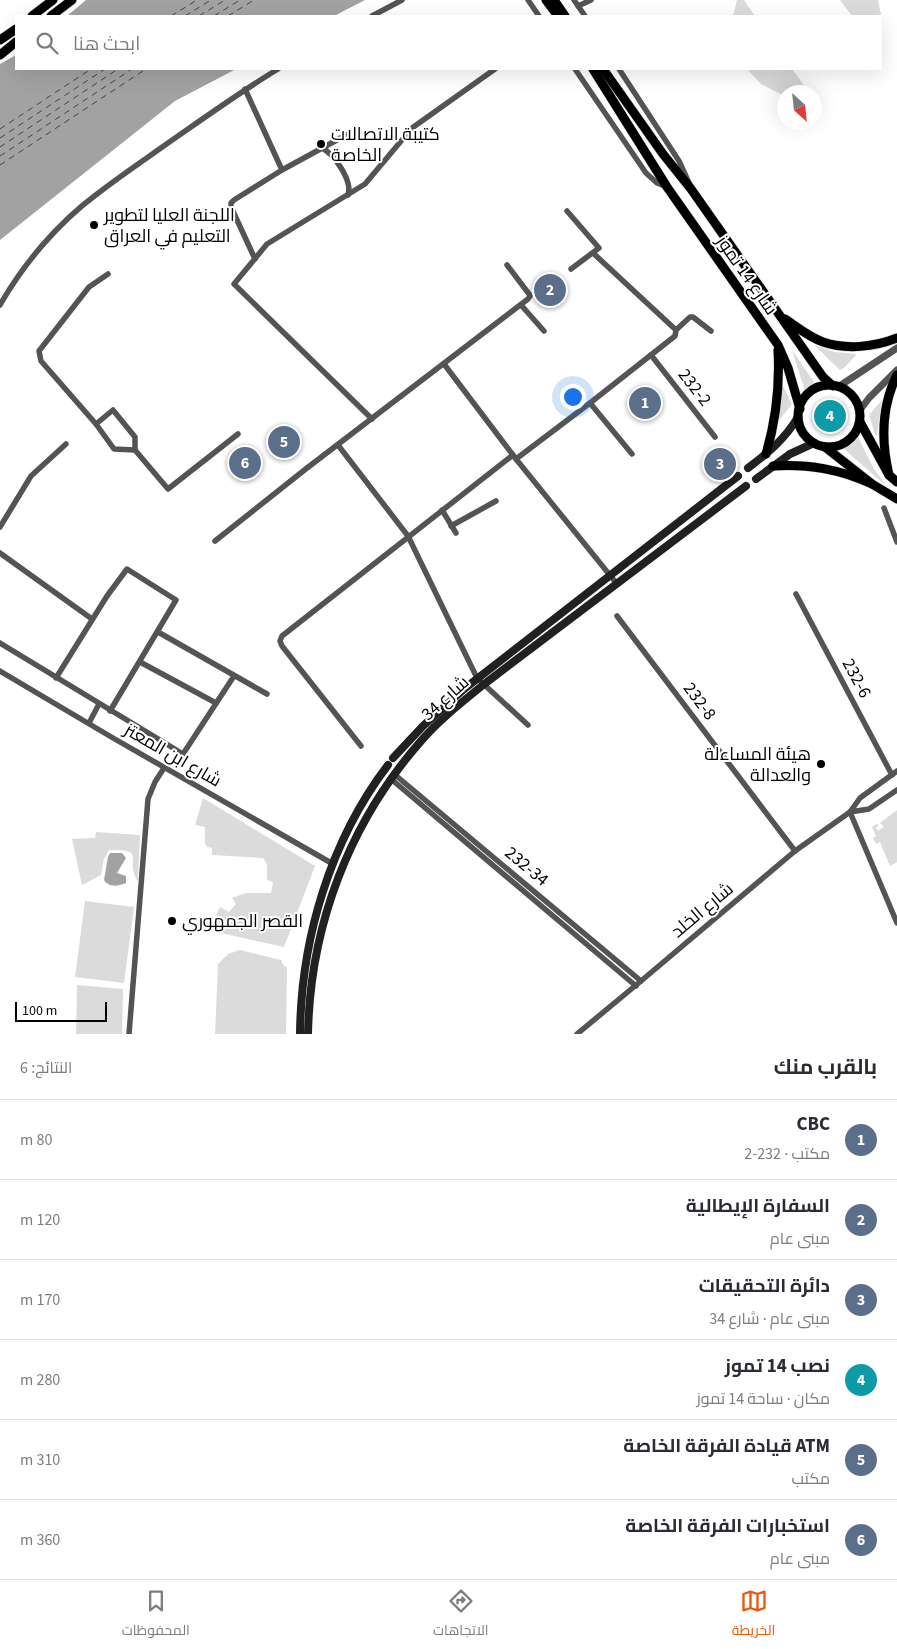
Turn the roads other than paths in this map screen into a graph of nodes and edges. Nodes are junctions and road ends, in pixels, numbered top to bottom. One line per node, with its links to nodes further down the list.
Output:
1 (51, 0): 10 (main road)
2 (72, 0): 11 (main road)
3 (402, 0): 12 (street)
4 (528, 0): 13 (street)
5 (546, 0): 14 (main road)
6 (554, 0): 15 (main road)
7 (574, 0): 9 (street)
8 (591, 0): 9 (street)
9 (578, 6): 16 (street)
10 (33, 15)
11 (51, 15)
12 (374, 15)
13 (538, 15)
14 (557, 15)
15 (564, 15)
16 (584, 15)
17 (15, 30): 18 (main road)
18 (0, 40)
19 (15, 43): 20 (main road)
20 (0, 55)
21 (276, 70): 27 (street)
22 (494, 70): 33 (street)
23 (576, 70): 31 (street)
24 (594, 70): 31 (main road, شارع 14 تموز)
25 (604, 70): 32 (main road, شارع 14 تموز)
26 (620, 70): 32 (street)
27 (245, 89): 30 (street); 40 (street)
28 (346, 134): 29 (street)
29 (322, 148): 30 (street); 33 (street)
30 (282, 170): 36 (street)
31 (667, 187): 47 (main road, شارع 14 تموز)
32 (691, 189): 42 (main road, شارع 14 تموز)
33 (348, 194): 36 (street)
34 (567, 211): 35 (street)
35 (593, 253): 38 (street); 43 (street)
36 (255, 259): 57 (street)
37 (507, 265): 41 (street)
38 (571, 269)
39 (108, 274): 59 (street)
40 (0, 305)
41 (521, 305): 44 (street); 50 (street)
42 (780, 316): 46 (main road); 53 (main road, شارع 14 تموز)
43 (676, 330): 45 (street); 49 (street)
44 (544, 331)
45 (711, 331)
46 (897, 338)
47 (778, 345): 56 (main road, شارع 14 تموز); 68 (main road)
48 (897, 348): 53 (street)
49 (651, 354): 54 (street); 61 (street, 232-2)
50 (444, 364): 57 (street); 69 (street)
51 (897, 370): 55 (street)
52 (897, 375): 72 (main road)
53 (835, 386): 55 (main road); 56 (main road)
54 (590, 403): 67 (street); 69 (street)
55 (860, 410): 58 (main road)
56 (799, 413): 62 (main road); 68 (main road)
57 (372, 420): 64 (street)
58 (860, 422): 65 (main road); 72 (main road)
59 (96, 424): 66 (street); 66 (street)
60 (238, 434): 66 (street)
61 (715, 437)
62 (814, 443): 65 (main road); 70 (main road)
63 (66, 444): 83 (street)
64 (338, 445): 85 (street); 86 (street)
65 (825, 447): 76 (main road)
66 (135, 450)
67 (632, 454)
68 (766, 454): 71 (main road)
69 (514, 457): 81 (street); 89 (street)
70 (773, 466): 74 (main road); 76 (main road)
71 (748, 468)
72 (889, 475): 75 (main road)
73 (738, 476): 89 (main road, شارع 34)
74 (756, 479)
75 (897, 482)
76 (872, 484): 78 (main road)
77 (746, 486): 90 (main road, شارع 34)
78 (897, 499)
79 (496, 502): 82 (street)
80 (884, 508): 87 (street)
81 (442, 510): 82 (street); 85 (street)
82 (451, 526): 84 (street)
83 (0, 527)
84 (456, 534)
85 (408, 536): 100 (street); 108 (street)
86 (215, 541)
87 (897, 542)
88 (0, 554): 93 (street)
89 (610, 575): 90 (street); 100 (main road, شارع 34)
90 (617, 584): 101 (main road, شارع 34)
91 (796, 594): 112 (street, 232-6)
92 (617, 616): 116 (street, 232-8)
93 (92, 619): 94 (street); 99 (street)
94 (158, 632): 96 (street); 98 (street)
95 (0, 643): 99 (street)
96 (140, 662): 103 (street); 105 (street)
97 (0, 670): 106 (street, شارع ابن المعتز)
98 (234, 676): 102 (street); 103 (street)
99 (56, 678): 104 (street)
100 (477, 678): 101 (street); 109 (main road, شارع 34)
101 (482, 685): 107 (street); 113 (main road, شارع 34)
102 (267, 694)
103 (216, 703): 105 (street)
104 (99, 704): 105 (street); 106 (street)
105 (110, 711)
106 (89, 723): 111 (street, شارع ابن المعتز)
107 (528, 725)
108 (361, 746)
109 (393, 758)
110 (388, 765): 117 (main road)
111 (164, 768): 117 (street, شارع ابن المعتز); 120 (street)
112 (894, 773): 115 (street, شارع الخلد)
113 (392, 776): 119 (street, 232-34); 122 (main road, شارع 34)
114 (897, 790): 115 (street, شارع الخلد)
115 (850, 812): 116 (street, شارع الخلد); 118 (street)
116 (796, 851): 119 (street, شارع الخلد)
117 (333, 864): 121 (main road)
118 (897, 923)
119 (639, 984): 123 (street, شارع الخلد)
120 (129, 1034)
121 (300, 1034)
122 (308, 1034)
123 (577, 1034)

